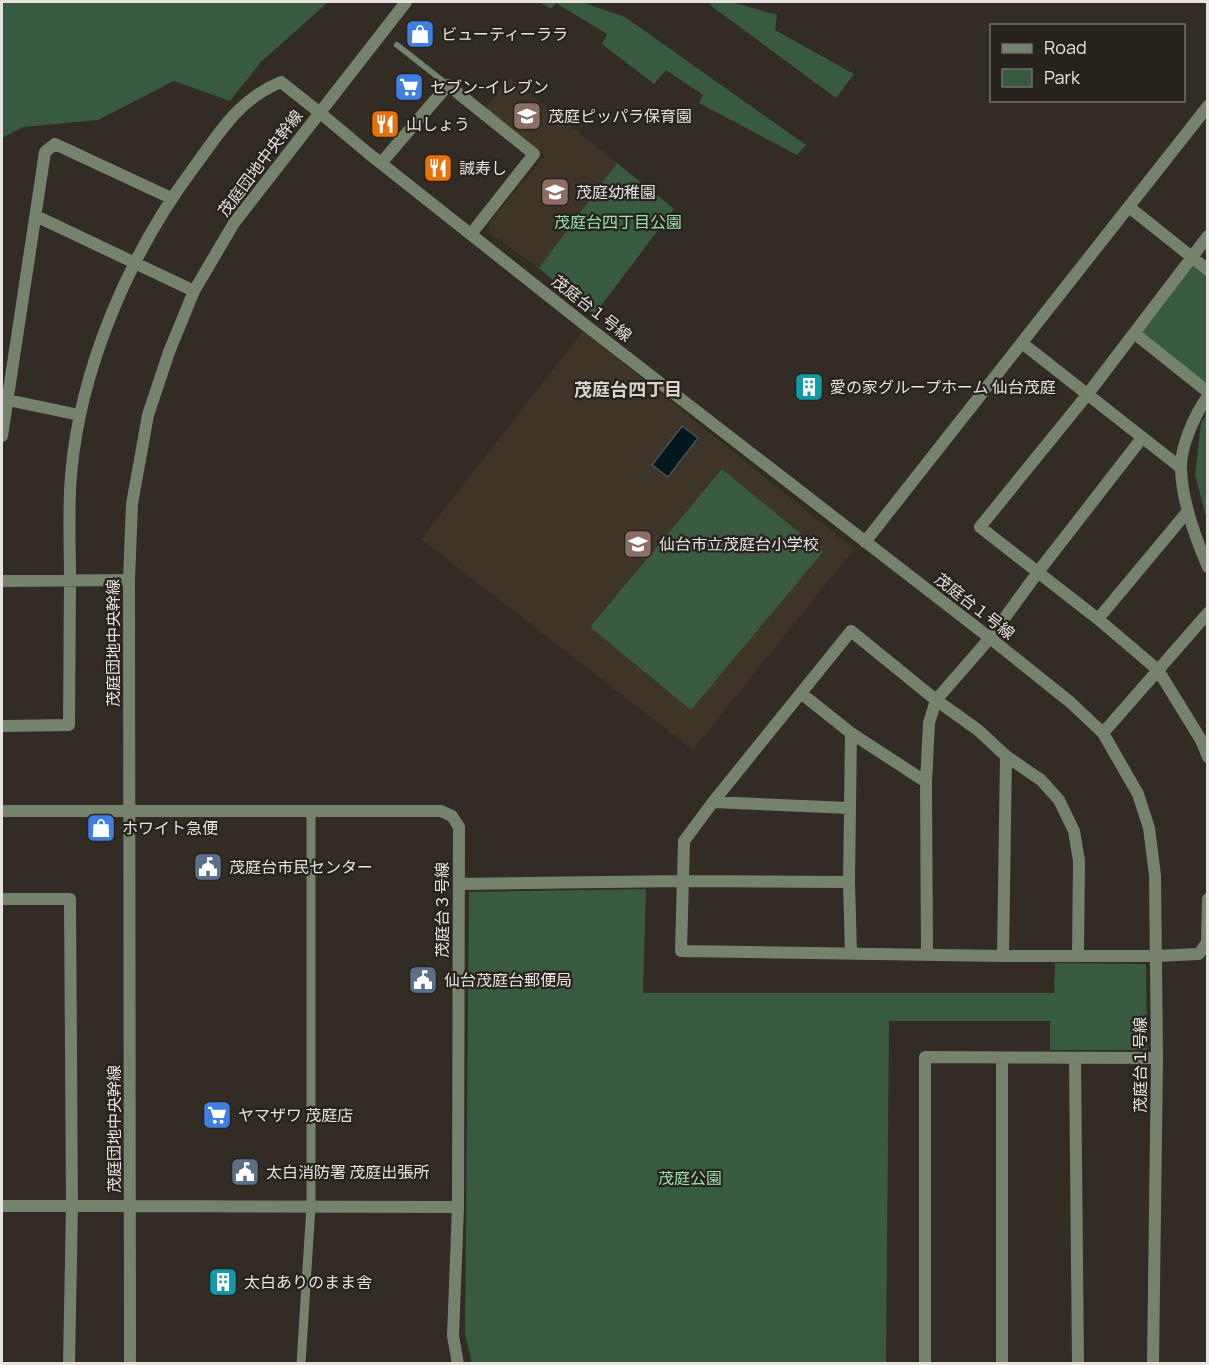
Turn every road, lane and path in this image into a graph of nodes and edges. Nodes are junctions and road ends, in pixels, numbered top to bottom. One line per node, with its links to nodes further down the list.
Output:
1 (406, 2): 5 (street, 茂庭団地中央幹線)
2 (397, 45): 3 (lane)
3 (448, 85): 6 (street); 10 (street)
4 (1208, 106): 8 (street)
5 (319, 112): 6 (street, 茂庭台１号線); 7 (street, 茂庭台１号線); 15 (street, 茂庭団地中央幹線)
6 (381, 163): 10 (street, 茂庭台１号線)
7 (171, 198): 9 (street); 13 (street)
8 (1129, 207): 12 (street); 17 (street)
9 (36, 216): 13 (street); 20 (street)
10 (471, 234): 26 (street, 茂庭台１号線)
11 (1208, 236): 12 (street)
12 (1190, 257): 14 (street); 16 (street)
13 (136, 262): 15 (street); 21 (street)
14 (1208, 270)
15 (194, 291): 30 (street, 茂庭団地中央幹線)
16 (1134, 333): 18 (street); 19 (street)
17 (1023, 343): 19 (street); 26 (street)
18 (1208, 394): 24 (street)
19 (1087, 395): 23 (street); 28 (street)
20 (8, 400): 21 (street); 22 (street)
21 (79, 415): 29 (street)
22 (2, 436)
23 (1142, 438): 24 (street); 28 (street)
24 (1180, 467): 25 (street)
25 (1188, 511): 27 (street); 33 (street)
26 (865, 542): 34 (street, 茂庭台１号線)
27 (1208, 567)
28 (1038, 573): 33 (street); 34 (street)
29 (70, 580): 30 (street); 31 (street); 38 (street)
30 (129, 580): 46 (street, 茂庭団地中央幹線)
31 (2, 581)
32 (1208, 613): 35 (street)
33 (1098, 619): 35 (street)
34 (990, 638): 37 (street); 40 (street, 茂庭台１号線)
35 (1158, 670): 40 (street); 42 (street)
36 (802, 694): 37 (street); 39 (street); 44 (street)
37 (936, 700): 41 (street); 43 (street)
38 (2, 726)
39 (851, 733): 43 (street); 45 (street)
40 (1103, 733): 58 (street, 茂庭台１号線)
41 (1006, 756): 56 (street); 57 (street)
42 (1208, 757)
43 (926, 782): 55 (street)
44 (713, 802): 45 (street); 49 (street)
45 (849, 808): 50 (street)
46 (130, 810): 47 (street, 茂庭台３号線); 48 (street, 茂庭台３号線); 64 (street, 茂庭団地中央幹線)
47 (2, 811)
48 (310, 811): 51 (street, 茂庭台３号線); 65 (street)
49 (682, 881): 50 (street); 51 (street); 54 (street)
50 (849, 882): 54 (street)
51 (459, 884): 66 (street, 茂庭台３号線)
52 (2, 899): 63 (street)
53 (1208, 899): 58 (street)
54 (851, 954): 55 (street)
55 (927, 955): 57 (street)
56 (1078, 955): 57 (street); 58 (street)
57 (1003, 956)
58 (1156, 956): 61 (street, 茂庭台１号線)
59 (1002, 1058): 60 (street); 71 (street); 72 (street)
60 (1075, 1058): 61 (street); 73 (street)
61 (1157, 1058): 74 (street, 茂庭台１号線)
62 (2, 1206): 63 (street)
63 (72, 1206): 64 (street); 67 (street)
64 (130, 1206): 65 (street); 68 (street, 茂庭団地中央幹線)
65 (311, 1206): 66 (street); 69 (street)
66 (458, 1207): 70 (street, 茂庭台３号線)
67 (69, 1364)
68 (130, 1364)
69 (301, 1364)
70 (458, 1364)
71 (925, 1364)
72 (1002, 1364)
73 (1078, 1364)
74 (1153, 1364)

